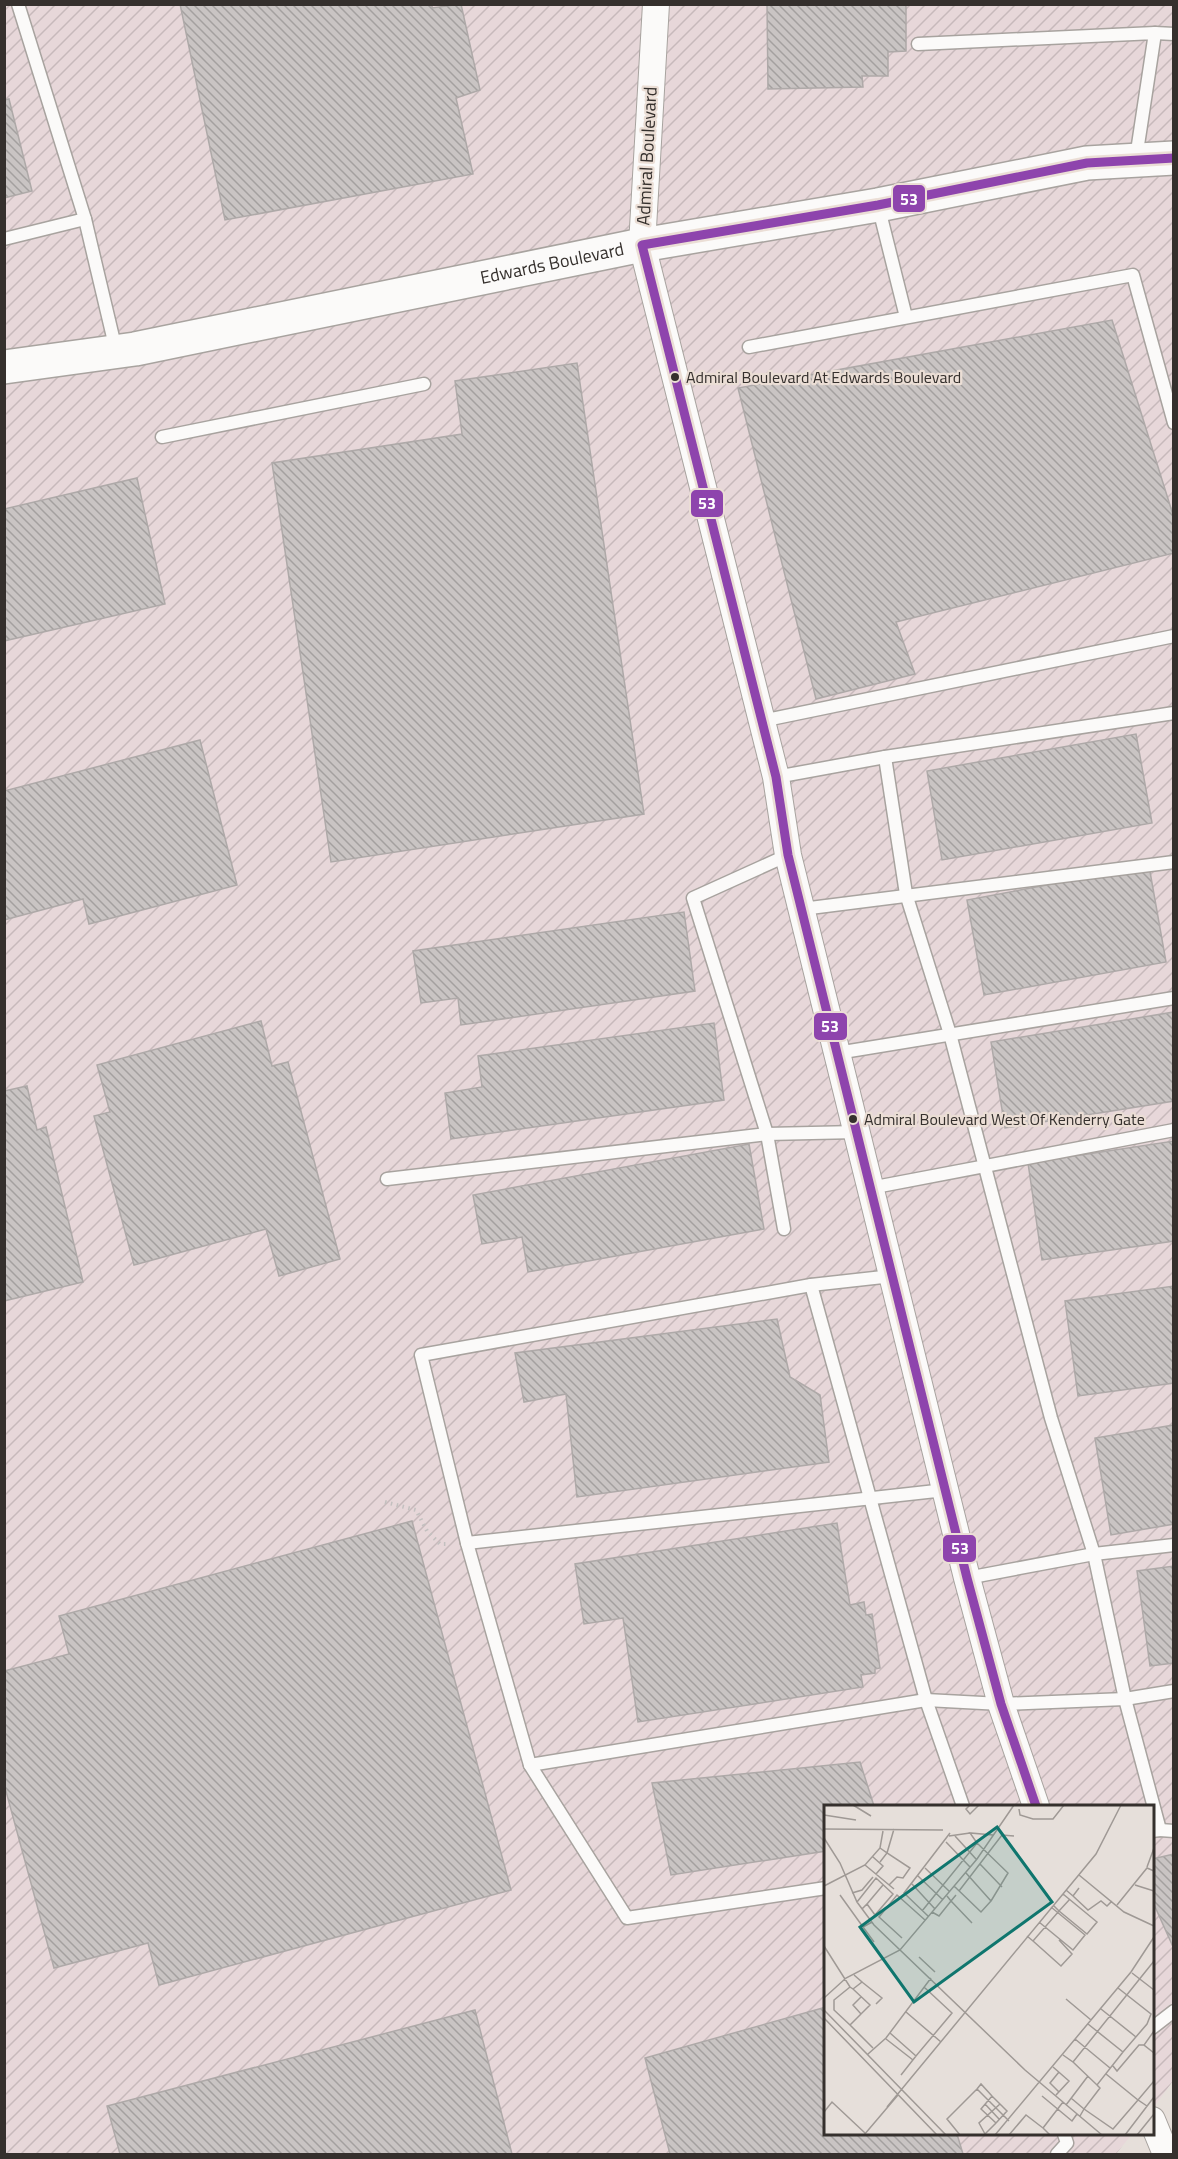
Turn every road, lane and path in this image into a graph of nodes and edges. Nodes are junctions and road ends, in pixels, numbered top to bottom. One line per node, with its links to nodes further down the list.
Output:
1 (18, 4): 9 (lane)
2 (656, 4): 11 (street, Admiral Boulevard)
3 (1155, 33): 4 (lane); 5 (lane); 7 (lane)
4 (1173, 34)
5 (918, 44)
6 (1173, 158): 7 (street, Edwards Boulevard)
7 (1136, 159): 8 (street, Edwards Boulevard)
8 (878, 205): 11 (street, Edwards Boulevard); 12 (lane)
9 (85, 219): 10 (lane); 14 (lane)
10 (4, 239)
11 (642, 246): 14 (street, Edwards Boulevard); 21 (street, Admiral Boulevard)
12 (906, 317): 13 (lane); 17 (lane)
13 (749, 346)
14 (116, 351): 15 (street, Edwards Boulevard)
15 (4, 367)
16 (424, 384): 18 (lane)
17 (1173, 423)
18 (162, 437)
19 (1173, 636): 21 (lane)
20 (1173, 713): 22 (lane)
21 (761, 721): 23 (street, Admiral Boulevard)
22 (885, 757): 23 (lane); 26 (lane)
23 (776, 777): 24 (street, Admiral Boulevard)
24 (788, 855): 27 (street, Admiral Boulevard); 33 (lane)
25 (1173, 862): 26 (lane)
26 (906, 894): 27 (lane); 29 (lane)
27 (802, 909): 30 (street, Admiral Boulevard)
28 (1173, 998): 29 (lane)
29 (950, 1034): 30 (lane); 34 (lane)
30 (837, 1053): 32 (street, Admiral Boulevard)
31 (1173, 1130): 34 (lane)
32 (856, 1132): 33 (lane); 36 (street, Admiral Boulevard)
33 (767, 1134): 35 (lane); 37 (lane)
34 (985, 1167): 36 (lane); 45 (lane)
35 (387, 1179)
36 (870, 1188): 38 (street, Admiral Boulevard)
37 (784, 1229)
38 (892, 1276): 39 (lane); 40 (street, Admiral Boulevard)
39 (811, 1285): 41 (lane); 43 (lane)
40 (945, 1491): 41 (lane); 46 (street, Admiral Boulevard)
41 (870, 1499): 43 (lane); 49 (lane)
42 (385, 1502): 43 (path)
43 (467, 1543): 51 (lane)
44 (1173, 1545): 45 (lane)
45 (1094, 1554): 46 (lane); 48 (lane)
46 (967, 1578): 50 (street, Admiral Boulevard)
47 (1173, 1690): 48 (lane)
48 (1125, 1699): 50 (lane); 54 (lane)
49 (926, 1700): 50 (lane); 51 (lane); 52 (lane)
50 (1001, 1704): 53 (street, Admiral Boulevard)
51 (530, 1765): 57 (lane)
52 (963, 1805)
53 (1036, 1805)
54 (1150, 1805)
55 (1156, 1831): 56 (lane)
56 (1173, 1831)
57 (824, 1888)
58 (1173, 2011): 59 (lane)
59 (1154, 2026)
60 (1154, 2125): 63 (street)
61 (1065, 2135): 62 (lane)
62 (1057, 2154)
63 (1166, 2154)

